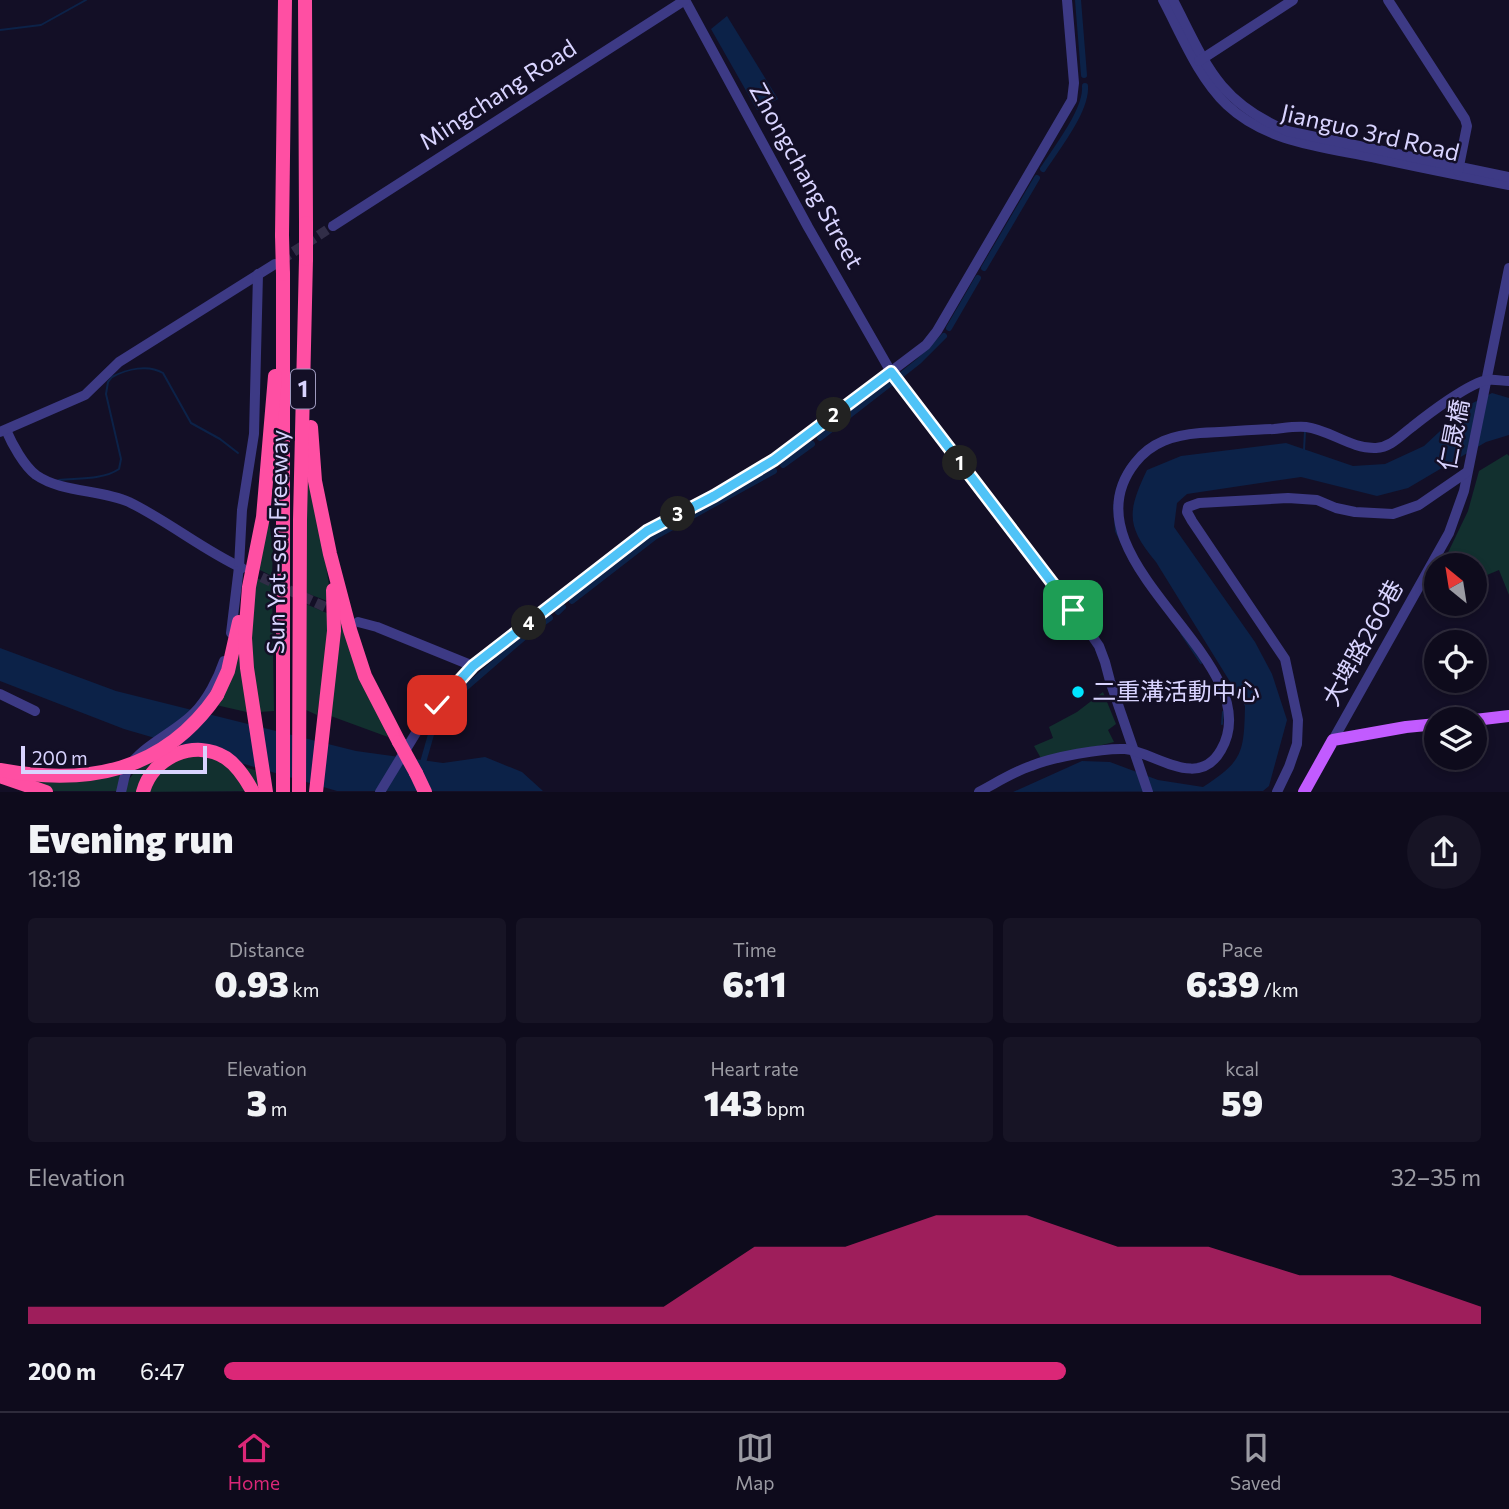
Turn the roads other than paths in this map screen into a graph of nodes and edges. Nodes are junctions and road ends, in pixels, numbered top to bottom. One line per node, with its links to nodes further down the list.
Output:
1 (285, 0): 17 (highway, Sun Yat-sen Freeway / 1, bridge)
2 (306, 0): 14 (highway, Sun Yat-sen Freeway / 1, bridge)
3 (685, 0): 13 (street, Mingchang Road); 18 (street, Zhongchang Street)
4 (1067, 0): 18 (street)
5 (1163, 0): 9 (street, Jianguo 3rd Road)
6 (1173, 0): 9 (street, Jianguo 3rd Road)
7 (1293, 0): 9 (street)
8 (1388, 0): 10 (street)
9 (1199, 61): 10 (street, Jianguo 3rd Road)
10 (1458, 171): 11 (street, Jianguo 3rd Road); 12 (street, Jianguo 3rd Road)
11 (1509, 177)
12 (1509, 185)
13 (333, 226)
14 (306, 264): 24 (highway); 44 (highway, Sun Yat-sen Freeway / 1)
15 (1509, 268): 20 (street, 仁晟橋)
16 (258, 274): 17 (street); 21 (street); 25 (street)
17 (280, 274): 26 (highway); 43 (highway, Sun Yat-sen Freeway / 1)
18 (891, 372): 28 (street); 35 (street, Zhongchang Street)
19 (1509, 381): 20 (street)
20 (1485, 383): 22 (street, 仁晟橋); 35 (street)
21 (3, 431): 25 (street)
22 (1467, 472): 23 (street, 仁晟橋); 50 (street)
23 (1464, 491): 34 (street, 大埤路260巷)
24 (323, 523): 45 (highway); 47 (highway, bridge)
25 (242, 568): 39 (street)
26 (249, 587): 36 (highway, bridge); 42 (highway)
27 (358, 622): 28 (street)
28 (473, 666): 46 (street)
29 (0, 694): 30 (street)
30 (35, 711)
31 (1509, 716): 32 (main road)
32 (1487, 719)
33 (1424, 725): 34 (main road)
34 (1333, 740): 51 (main road)
35 (1136, 756): 48 (street); 49 (street, Zhongchang Street)
36 (0, 770)
37 (0, 776): 38 (highway)
38 (46, 792)
39 (121, 792)
40 (143, 792): 41 (highway)
41 (253, 792)
42 (266, 792)
43 (284, 792)
44 (299, 792)
45 (316, 792)
46 (380, 792)
47 (425, 792)
48 (979, 792)
49 (1148, 792)
50 (1277, 792)
51 (1304, 792)

